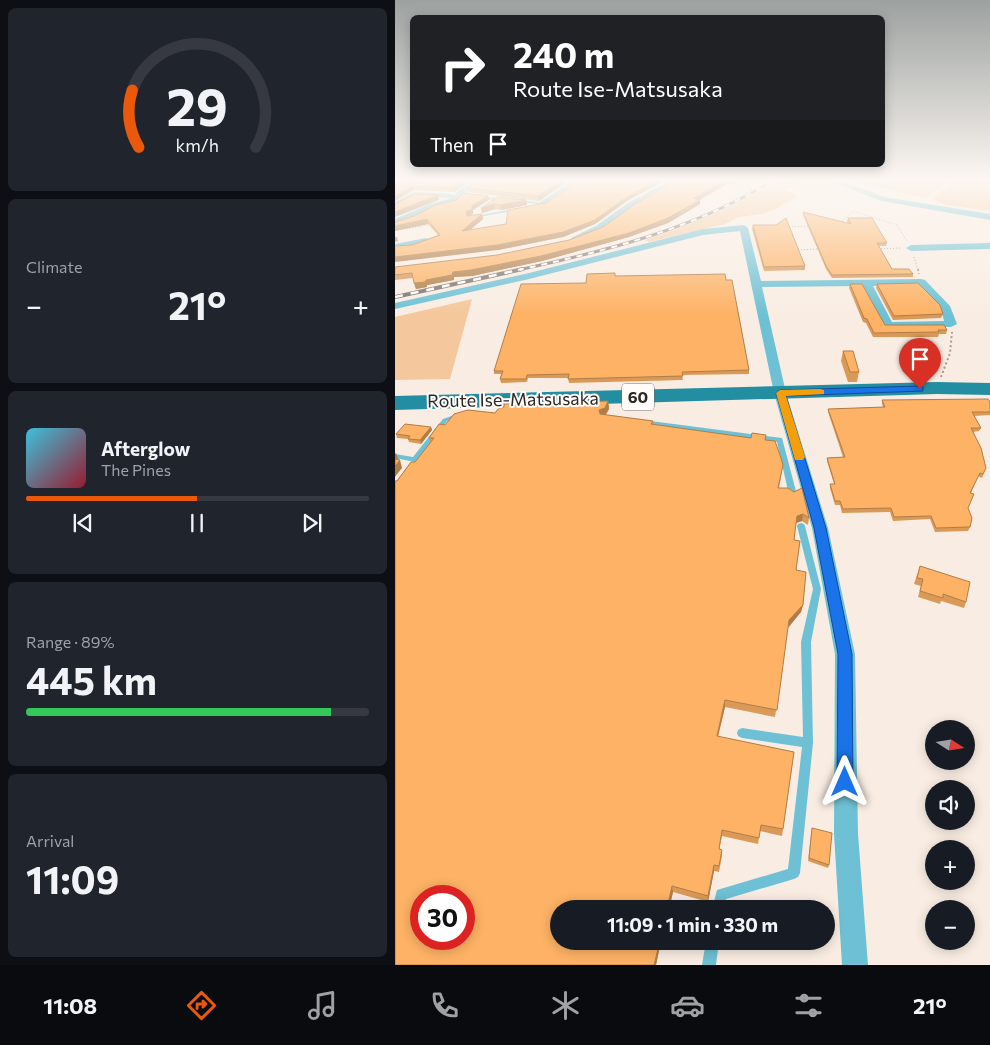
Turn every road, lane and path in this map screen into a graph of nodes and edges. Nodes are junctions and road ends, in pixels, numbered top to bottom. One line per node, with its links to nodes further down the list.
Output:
1 (436, 224): 6 (path)
2 (605, 224): 8 (street)
3 (894, 224): 11 (path)
4 (809, 226): 5 (path)
5 (782, 227)
6 (403, 238): 7 (street); 10 (street)
7 (426, 241)
8 (566, 242)
9 (990, 246): 11 (street)
10 (395, 248)
11 (911, 248): 13 (path); 15 (path)
12 (825, 249): 14 (path)
13 (873, 249)
14 (787, 250)
15 (921, 282): 16 (street); 19 (street)
16 (866, 283): 17 (street); 19 (street)
17 (757, 284): 18 (street); 22 (street)
18 (395, 306)
19 (951, 324): 20 (path)
20 (937, 388): 21 (main road, Route Ise-Matsusaka / 60); 22 (main road, Route Ise-Matsusaka / 60)
21 (990, 388)
22 (780, 393): 23 (main road, Route Ise-Matsusaka / 60); 34 (street)
23 (395, 403)
24 (466, 413): 26 (lane)
25 (633, 420): 27 (lane)
26 (395, 456)
27 (793, 496)
28 (801, 526): 30 (lane)
29 (742, 733): 30 (lane)
30 (808, 743): 31 (lane)
31 (720, 900)
32 (712, 950): 33 (lane)
33 (709, 965)
34 (855, 965)

